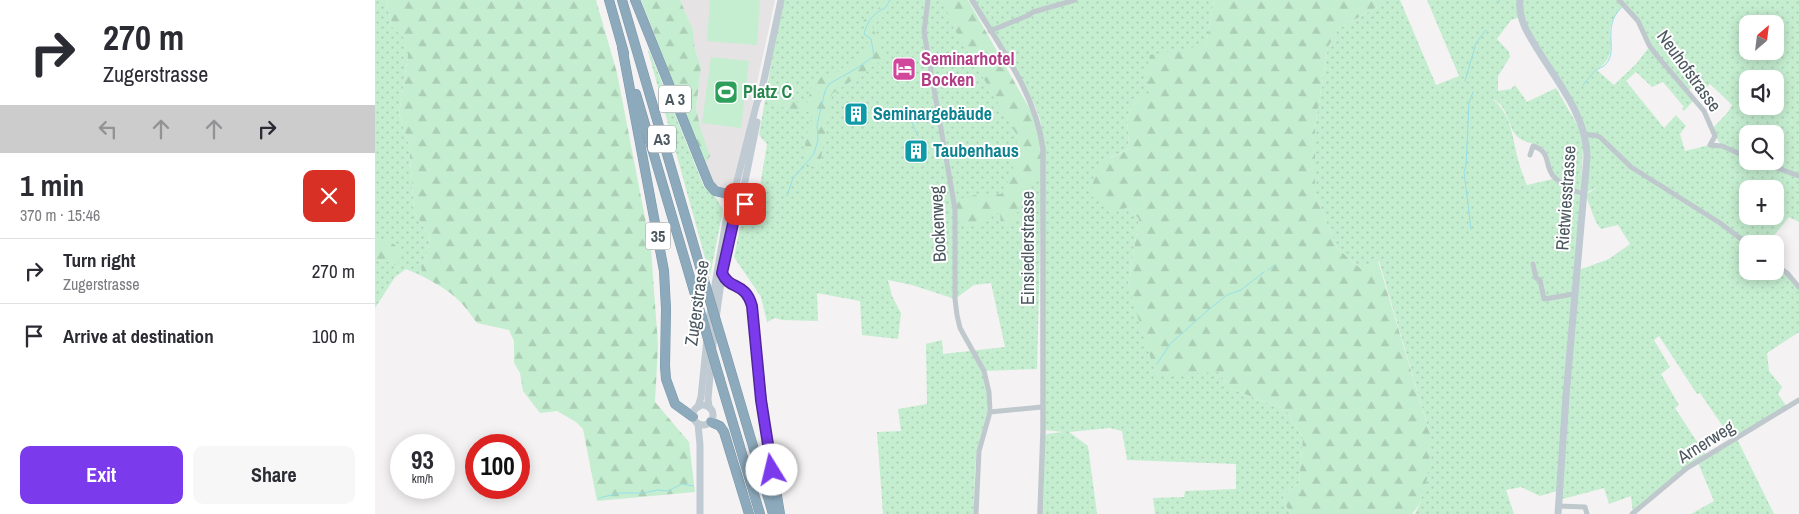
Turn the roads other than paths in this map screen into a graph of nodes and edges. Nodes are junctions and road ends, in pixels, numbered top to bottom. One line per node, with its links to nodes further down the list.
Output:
1 (609, 0): 11 (highway, A3)
2 (622, 0): 41 (highway, A3, bridge)
3 (635, 0): 20 (highway, A 3)
4 (781, 0): 12 (main road, Zugerstrasse)
5 (928, 0): 35 (street, Bockenweg)
6 (972, 0): 10 (street, Einsiedlerstrasse)
7 (1075, 0): 10 (street)
8 (1520, 0): 13 (main road, Rietwiesstrasse)
9 (1619, 0): 14 (street, Neuhofstrasse)
10 (990, 31): 34 (street, Einsiedlerstrasse)
11 (622, 47): 36 (highway, 35); 40 (highway, A3, bridge)
12 (761, 94): 20 (main road, Zugerstrasse); 21 (main road, Zugerstrasse)
13 (1585, 135): 22 (main road, Rietwiesstrasse); 25 (street)
14 (1715, 136): 15 (street, Neuhofstrasse); 15 (street, Neuhofstrasse)
15 (1722, 146): 16 (street, Neuhofstrasse)
16 (1739, 154)
17 (1530, 155): 22 (street)
18 (1783, 170): 19 (street)
19 (1799, 176)
20 (732, 191): 21 (main road); 23 (main road, Zugerstrasse)
21 (743, 191): 24 (main road, Zugerstrasse)
22 (1583, 194): 30 (main road, Rietwiesstrasse)
23 (729, 204): 24 (main road); 32 (main road, Zugerstrasse)
24 (737, 208): 28 (main road, Zugerstrasse)
25 (1739, 237)
26 (1533, 264): 30 (street, Rietwiesstrasse)
27 (1784, 271): 29 (street)
28 (722, 273): 33 (main road, Zugerstrasse); 42 (highway)
29 (1799, 287)
30 (1574, 294): 37 (main road, Rietwiesstrasse)
31 (1799, 400): 46 (street, Arnerweg)
32 (698, 407): 33 (main road); 36 (main road, Zugerstrasse)
33 (709, 407): 36 (main road, Zugerstrasse)
34 (1042, 407): 35 (street); 44 (street, Einsiedlerstrasse)
35 (990, 412): 43 (street, Bockenweg)
36 (701, 422): 38 (main road, Zugerstrasse); 39 (highway)
37 (1558, 510): 45 (street)
38 (700, 514)
39 (749, 514)
40 (759, 514)
41 (773, 514)
42 (780, 514)
43 (976, 514)
44 (1040, 514)
45 (1587, 514)
46 (1632, 514)

